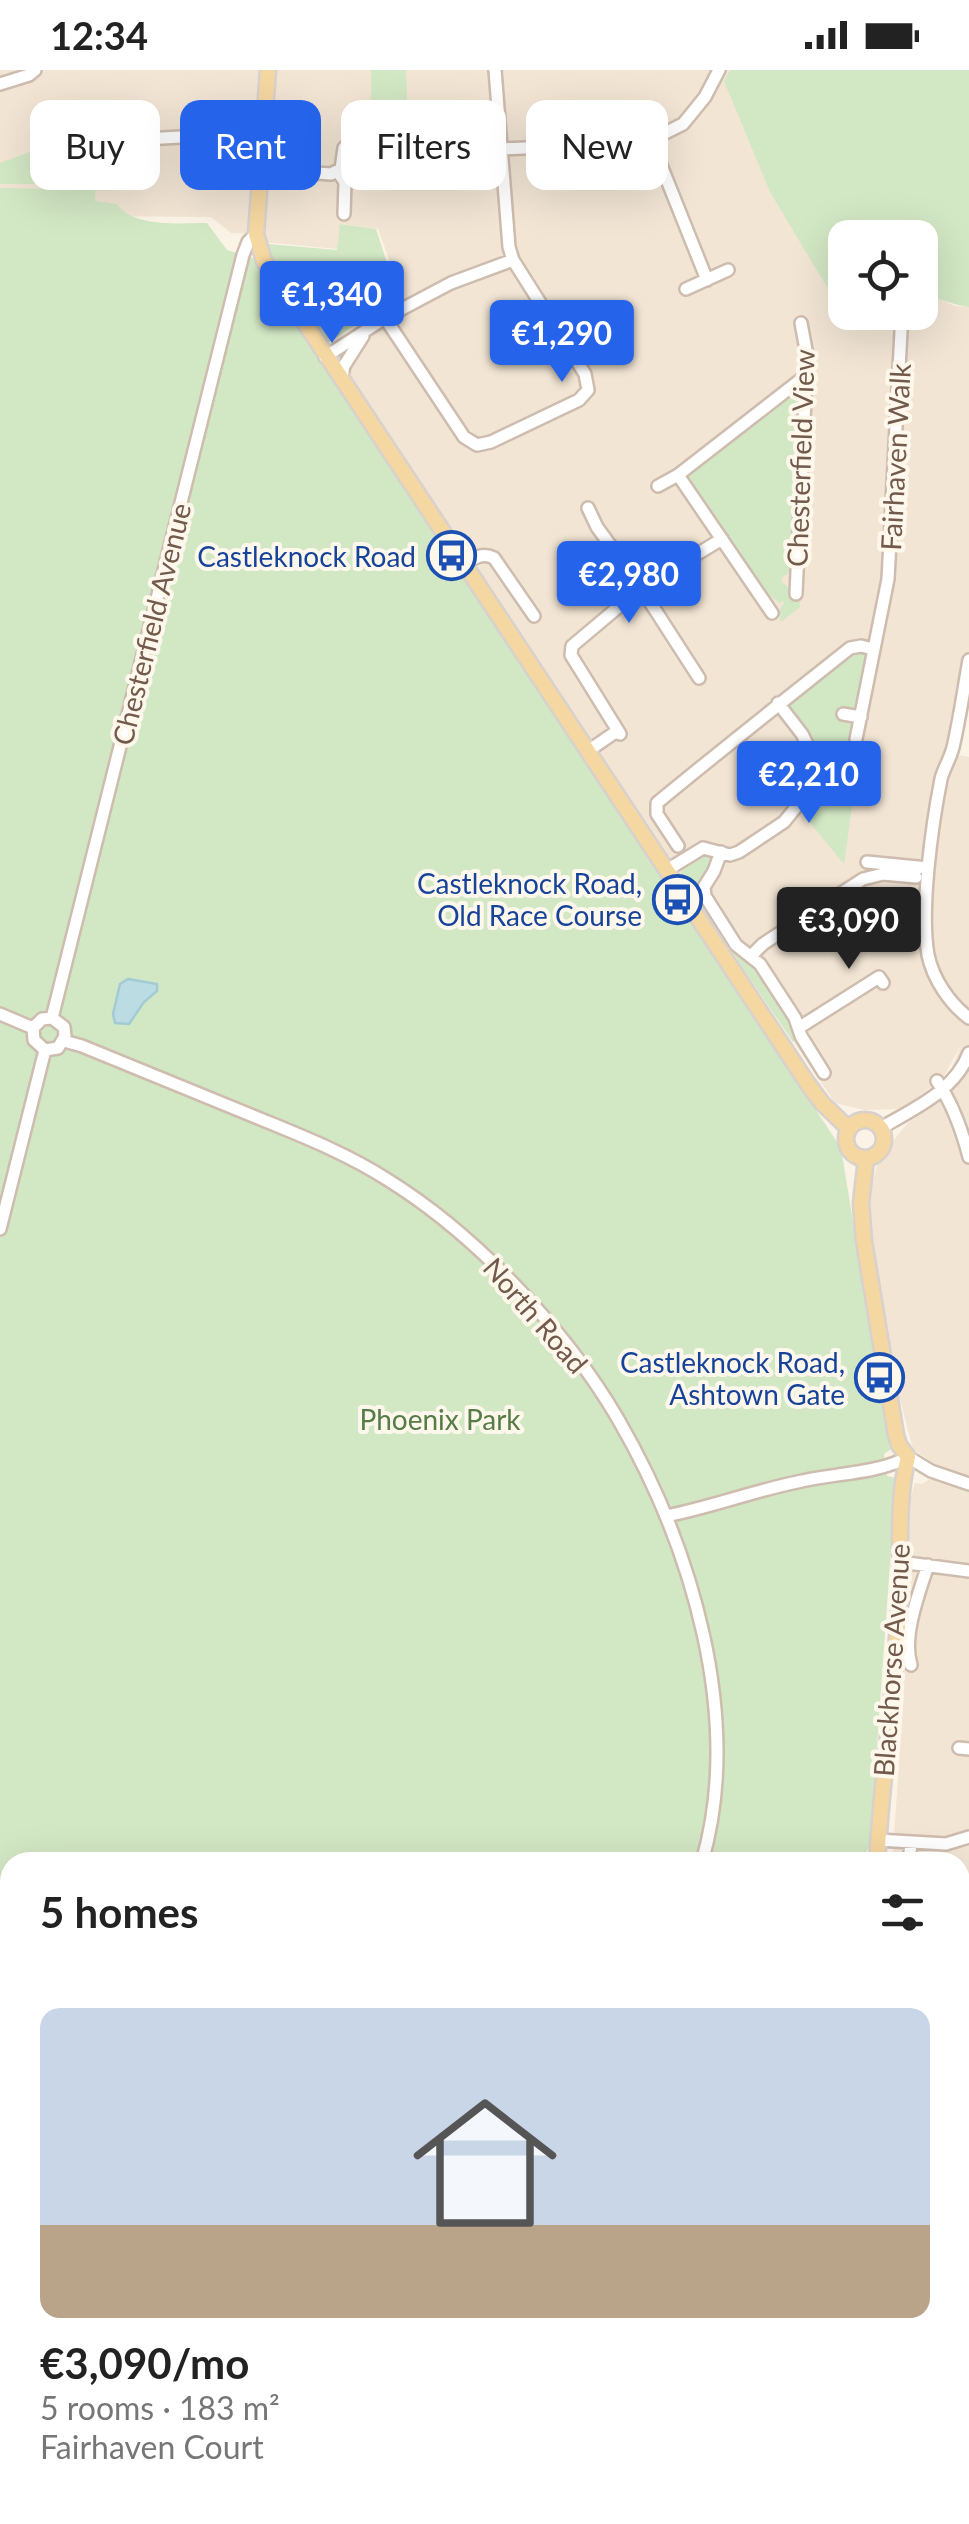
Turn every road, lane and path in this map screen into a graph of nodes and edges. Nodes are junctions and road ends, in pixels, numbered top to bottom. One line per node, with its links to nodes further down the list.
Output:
1 (35, 70): 5 (street)
2 (268, 70): 6 (main road)
3 (495, 70): 7 (street)
4 (719, 70): 8 (street)
5 (0, 84)
6 (265, 100)
7 (497, 100)
8 (668, 132)
9 (341, 168): 10 (street)
10 (338, 172): 11 (street); 15 (street)
11 (321, 173)
12 (668, 182): 19 (street)
13 (259, 190): 16 (main road)
14 (504, 190): 17 (street)
15 (344, 214)
16 (256, 234): 25 (main road); 54 (street, Chesterfield Avenue)
17 (513, 260): 21 (street); 21 (street)
18 (728, 270): 19 (street)
19 (707, 280): 20 (street)
20 (686, 289)
21 (385, 318): 23 (street)
22 (801, 322): 26 (street, Chesterfield View)
23 (368, 329): 25 (street); 27 (street)
24 (901, 330): 37 (street, Fairhaven Walk)
25 (326, 357): 27 (main road)
26 (804, 378): 28 (street); 34 (street, Chesterfield View)
27 (341, 380): 32 (main road)
28 (678, 475): 29 (street); 31 (street)
29 (658, 486)
30 (588, 508): 33 (street)
31 (722, 539): 33 (street); 35 (street)
32 (464, 565): 36 (street); 44 (main road)
33 (641, 588): 39 (street); 44 (street)
34 (796, 594)
35 (772, 612)
36 (534, 616)
37 (873, 649): 40 (street); 42 (street, Fairhaven Walk)
38 (969, 660): 47 (street)
39 (699, 678)
40 (778, 704): 45 (street); 46 (street)
41 (843, 714): 42 (street)
42 (861, 717): 43 (street, Fairhaven Walk)
43 (856, 740)
44 (588, 751): 48 (main road)
45 (678, 846)
46 (721, 852): 48 (street); 51 (street)
47 (928, 868): 49 (street); 55 (street)
48 (667, 870): 64 (main road)
49 (862, 870): 50 (street); 51 (street)
50 (916, 877)
51 (751, 956): 56 (street)
52 (883, 983): 56 (street)
53 (0, 1014): 57 (street)
54 (52, 1018): 57 (street); 58 (street)
55 (969, 1018)
56 (800, 1027): 61 (street)
57 (34, 1028): 59 (street)
58 (64, 1041): 59 (street); 70 (street, North Road)
59 (45, 1050): 67 (street)
60 (969, 1053): 62 (street)
61 (824, 1073)
62 (940, 1085): 63 (street); 65 (street)
63 (881, 1128): 64 (main road); 66 (main road)
64 (849, 1129): 66 (main road)
65 (969, 1158)
66 (866, 1159): 68 (main road)
67 (0, 1229)
68 (908, 1457): 69 (street); 70 (street); 71 (main road, Blackhorse Avenue)
69 (969, 1484)
70 (666, 1516): 78 (street, North Road)
71 (900, 1562): 72 (street); 76 (main road, Blackhorse Avenue)
72 (928, 1565): 73 (street); 74 (street)
73 (968, 1567)
74 (911, 1666)
75 (969, 1837): 77 (street)
76 (878, 1840): 77 (street); 79 (main road, Blackhorse Avenue)
77 (911, 1843): 80 (street)
78 (704, 1852)
79 (877, 1852)
80 (910, 1852)

